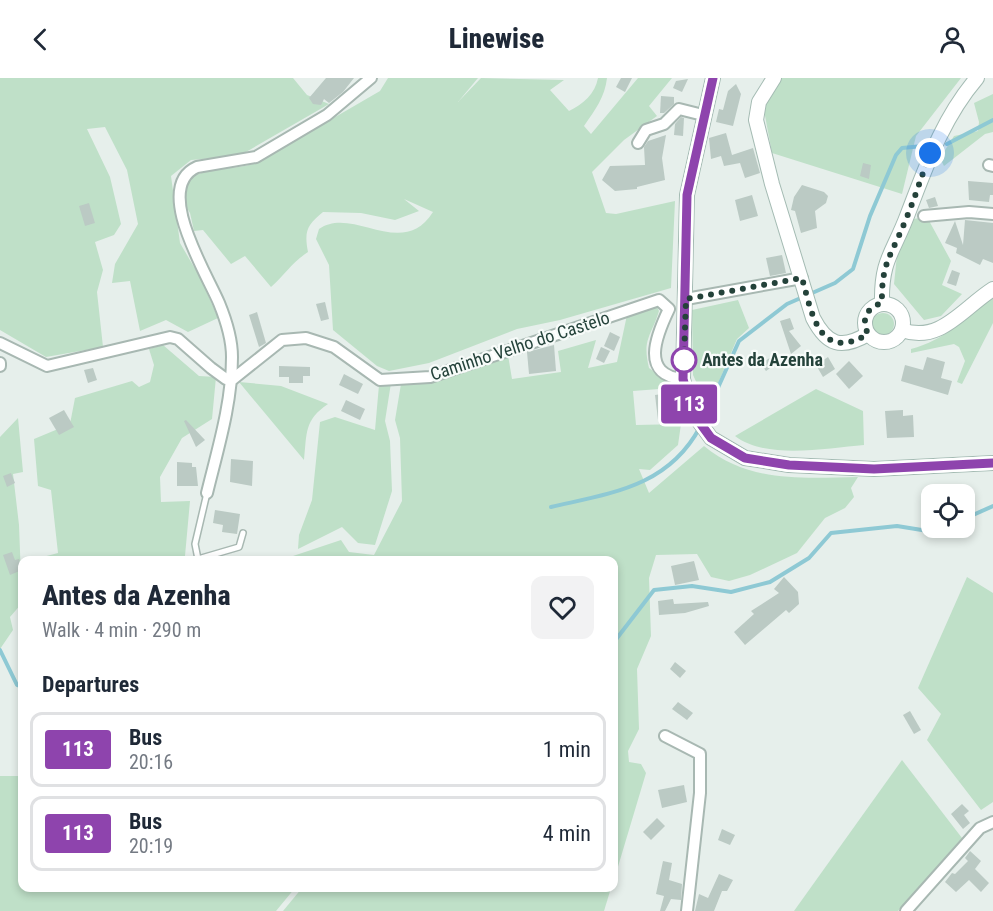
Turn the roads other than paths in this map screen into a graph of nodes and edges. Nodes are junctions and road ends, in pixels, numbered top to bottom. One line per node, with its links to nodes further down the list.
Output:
1 (371, 78): 16 (street)
2 (713, 78): 5 (street)
3 (774, 78): 9 (street)
4 (977, 78): 12 (street)
5 (703, 115): 6 (street); 11 (street)
6 (638, 142)
7 (993, 214): 8 (street)
8 (924, 216)
9 (802, 278): 11 (street); 14 (street)
10 (993, 289): 13 (street)
11 (686, 299): 17 (street)
12 (882, 303): 13 (street); 14 (street)
13 (902, 330): 14 (street)
14 (868, 334)
15 (0, 343): 16 (street)
16 (230, 379): 17 (street, Caminho Velho do Castelo); 19 (street)
17 (683, 379): 18 (street)
18 (993, 463)
19 (207, 492): 21 (lane)
20 (243, 533): 22 (lane)
21 (197, 556)
22 (210, 556)
23 (665, 736): 25 (street)
24 (993, 822): 26 (street)
25 (687, 911)
26 (906, 911)

